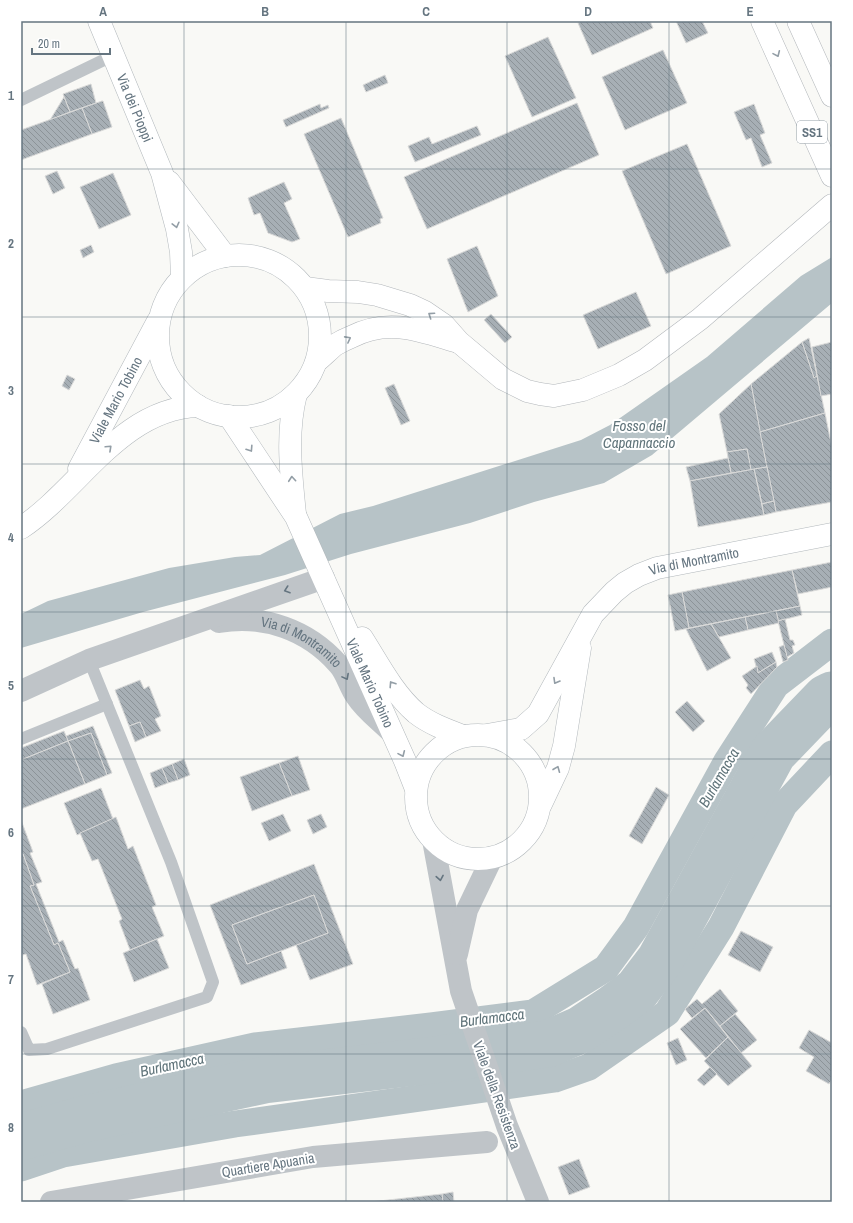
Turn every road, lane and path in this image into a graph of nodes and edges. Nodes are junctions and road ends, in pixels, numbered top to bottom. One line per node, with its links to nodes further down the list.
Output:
1 (98, 21): 4 (main road, Via dei Pioppi)
2 (762, 21): 8 (main road, SS1, one-way to 8)
3 (798, 21): 5 (main road)
4 (112, 56): 6 (lane); 7 (main road, Via dei Pioppi)
5 (828, 86)
6 (21, 100)
7 (162, 174): 10 (main road, Via dei Pioppi); 11 (main road, Via dei Pioppi, one-way to 11)
8 (832, 176)
9 (832, 205): 14 (main road)
10 (225, 256): 11 (main road); 12 (main road)
11 (182, 278): 13 (main road)
12 (305, 288): 14 (main road, one-way to 12); 15 (main road)
13 (160, 316): 17 (main road); 19 (main road, Viale Mario Tobino)
14 (459, 342): 15 (main road, one-way to 14)
15 (317, 362): 16 (main road)
16 (296, 394): 18 (main road); 20 (main road, Viale Mario Tobino, one-way to 16)
17 (198, 406): 18 (main road); 19 (main road, Viale Mario Tobino, one-way to 17)
18 (229, 416): 20 (main road, Viale Mario Tobino, one-way to 20)
19 (70, 484): 21 (main road, Viale Mario Tobino)
20 (296, 517): 23 (main road, Viale Mario Tobino)
21 (21, 528)
22 (832, 534): 25 (main road, Via di Montramito)
23 (321, 572): 24 (street, Via di Montramito, one-way to 24); 29 (main road, Viale Mario Tobino); 31 (main road, Viale Mario Tobino, one-way to 23)
24 (175, 629): 26 (street, Via di Montramito); 29 (street, Via di Montramito, one-way to 29)
25 (582, 635): 30 (main road, Via di Montramito, one-way to 30); 34 (main road, Via di Montramito, one-way to 25)
26 (89, 660): 27 (street, Via di Montramito); 28 (lane)
27 (21, 692)
28 (108, 704): 32 (lane); 38 (lane)
29 (392, 733): 33 (main road, Viale Mario Tobino, one-way to 33)
30 (487, 735): 31 (main road); 34 (main road)
31 (463, 736): 33 (main road)
32 (21, 739)
33 (416, 789): 35 (main road)
34 (540, 805): 36 (main road)
35 (433, 840): 36 (main road); 37 (street, Viale della Resistenza, one-way to 37)
36 (492, 858): 37 (street, Viale della Resistenza)
37 (455, 963): 41 (street, Viale della Resistenza)
38 (21, 1032)
39 (487, 1142): 40 (street, Quartiere Apuania)
40 (51, 1202)
41 (538, 1202)

